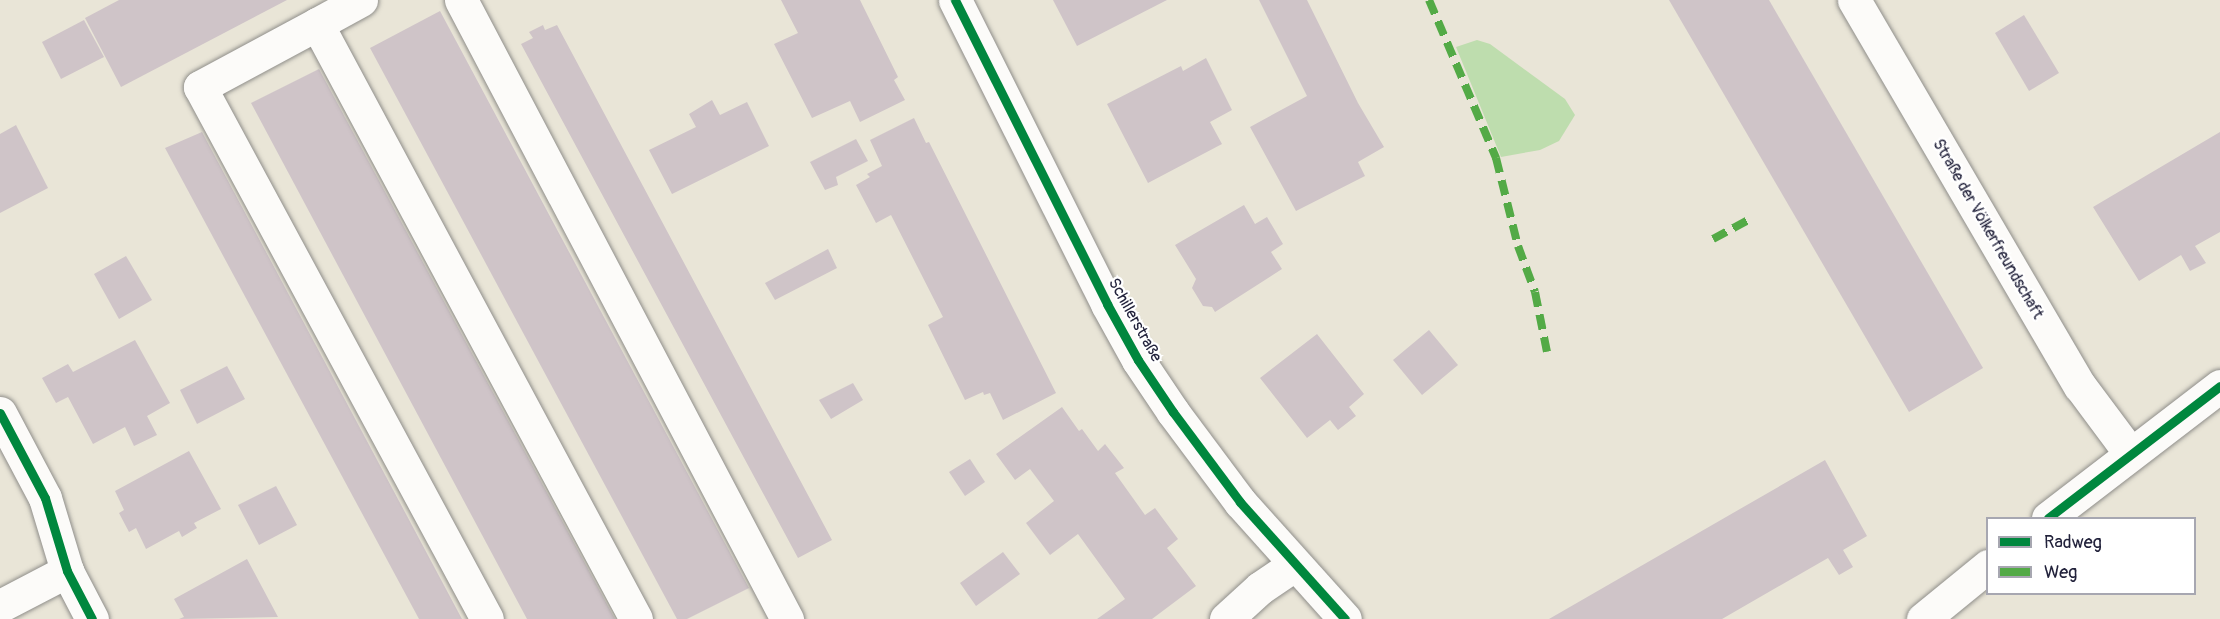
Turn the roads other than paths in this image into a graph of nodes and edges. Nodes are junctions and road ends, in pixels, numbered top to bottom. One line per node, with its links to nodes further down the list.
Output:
1 (361, 0): 5 (street)
2 (461, 0): 17 (street)
3 (955, 0): 10 (street, Schillerstraße)
4 (1854, 0): 8 (street, Straße der Völkerfreundschaft)
5 (317, 24): 15 (street); 16 (street)
6 (2220, 386): 8 (street)
7 (0, 413): 12 (street)
8 (2130, 453): 9 (street)
9 (2050, 517)
10 (1294, 565): 18 (street); 19 (street, Schillerstraße)
11 (1986, 568): 20 (street)
12 (67, 571): 13 (street); 14 (street)
13 (0, 606)
14 (92, 619)
15 (487, 619)
16 (636, 619)
17 (787, 619)
18 (1226, 619)
19 (1345, 619)
20 (1923, 619)

